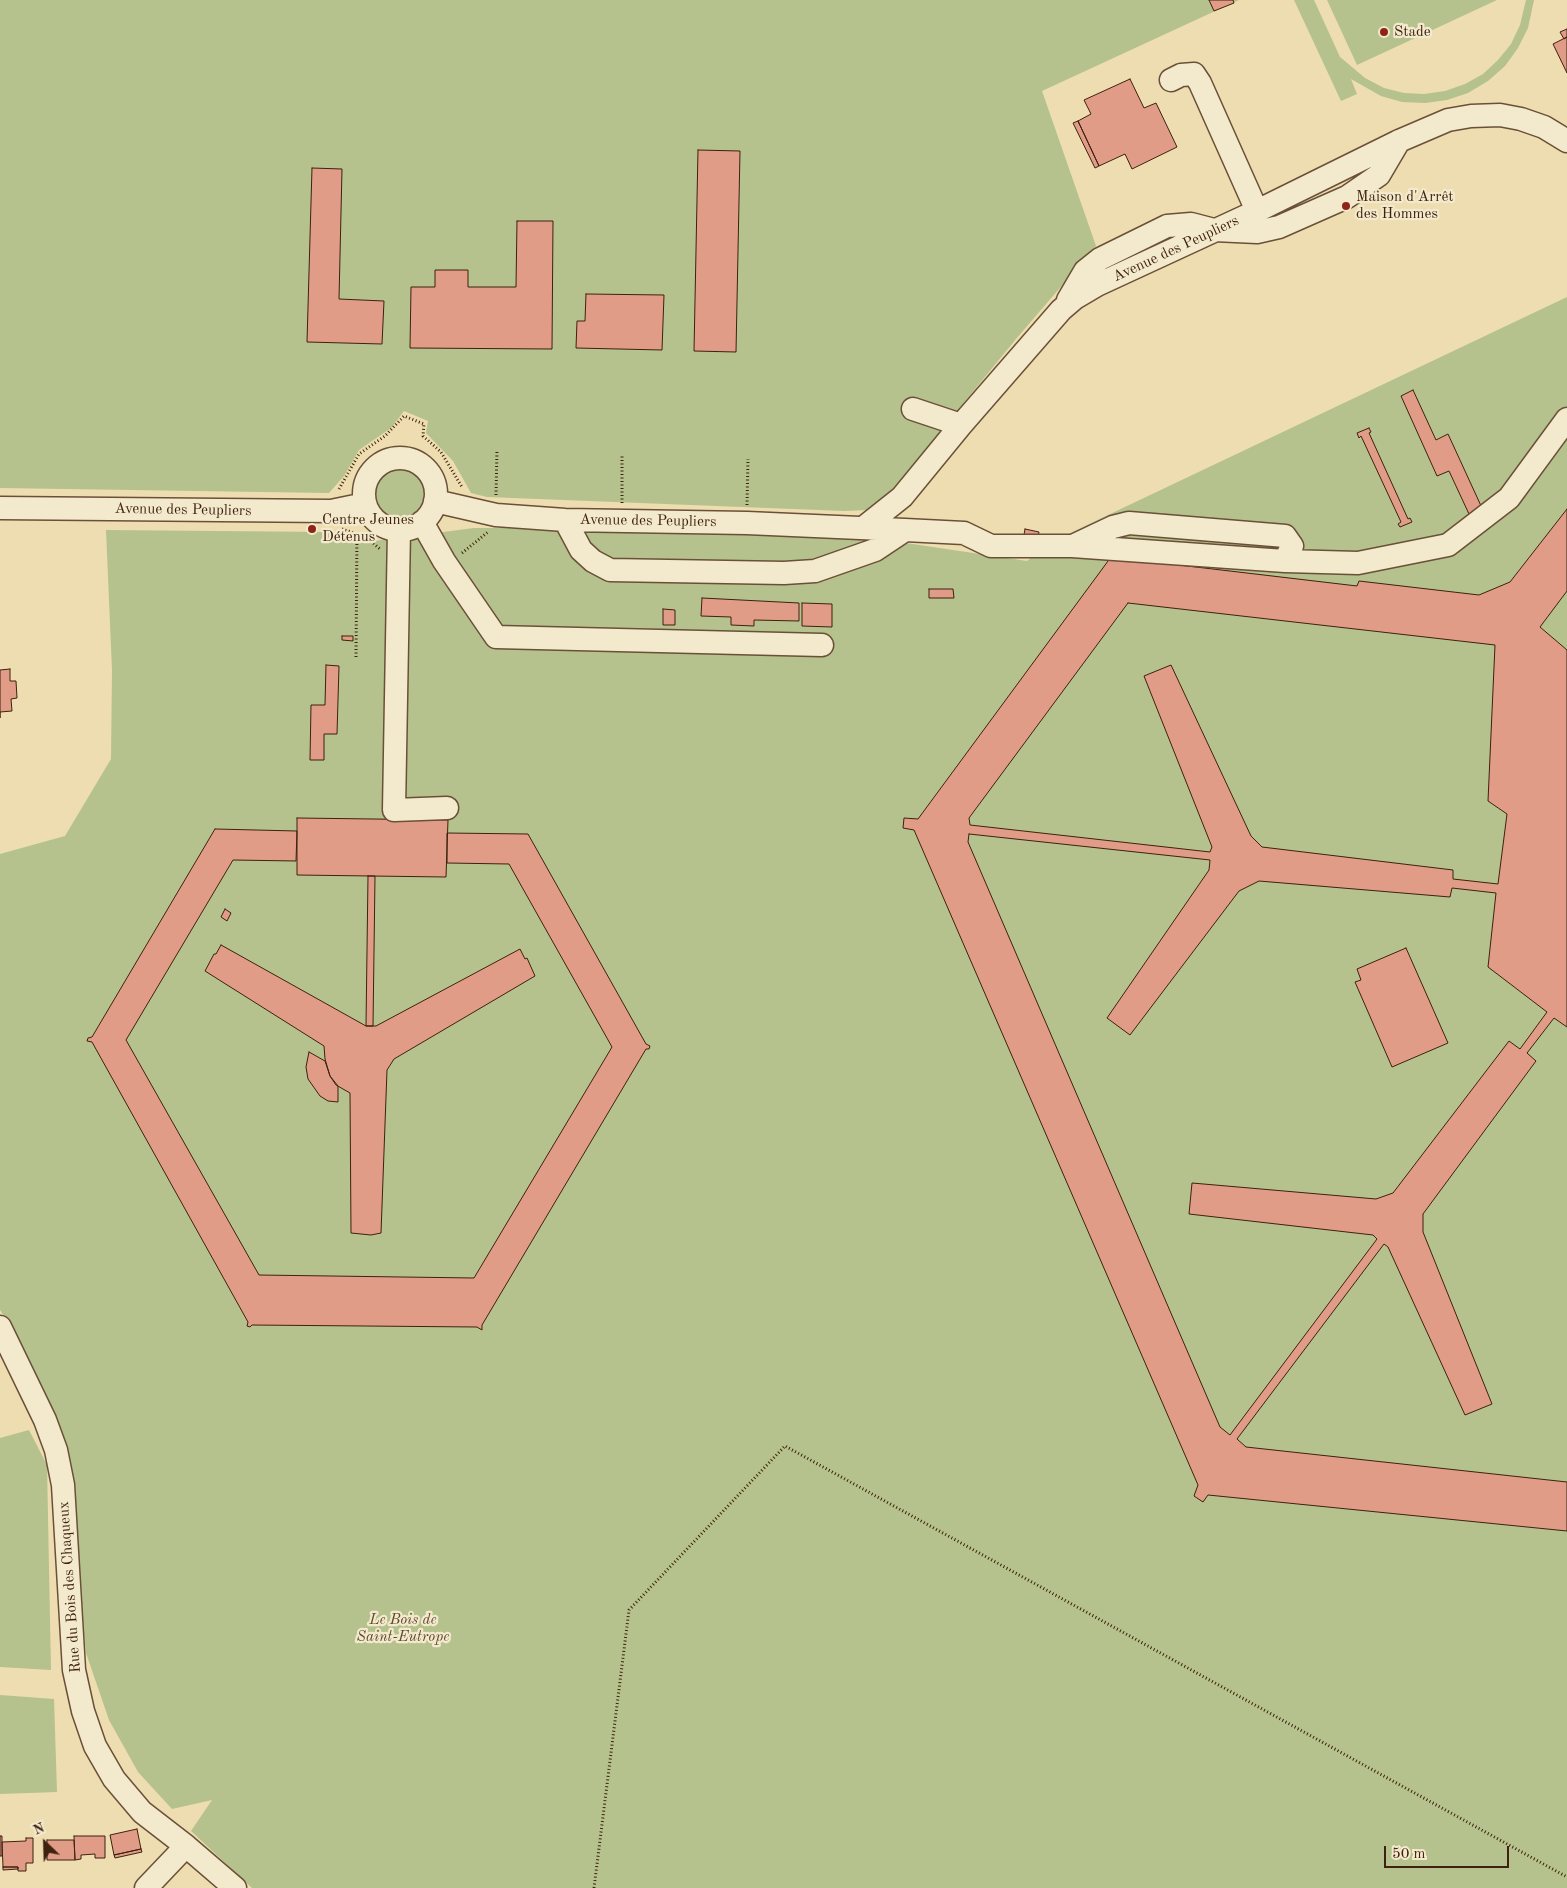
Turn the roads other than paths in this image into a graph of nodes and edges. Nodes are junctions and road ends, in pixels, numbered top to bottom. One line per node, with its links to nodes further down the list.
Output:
1 (1171, 80): 4 (street)
2 (1399, 141): 3 (street, Avenue des Peupliers); 4 (street, Avenue des Peupliers); 5 (street)
3 (1567, 142)
4 (1257, 211): 5 (street, Avenue des Peupliers)
5 (1214, 230): 7 (street, Avenue des Peupliers)
6 (1567, 419): 16 (street, Avenue des Peupliers)
7 (961, 425): 8 (street, Avenue des Peupliers); 8 (street)
8 (945, 445): 14 (street, Avenue des Peupliers)
9 (436, 501): 10 (street); 12 (street, Avenue des Peupliers); 13 (street)
10 (365, 504): 11 (street, Avenue des Peupliers); 15 (street)
11 (0, 508)
12 (565, 520): 14 (street, Avenue des Peupliers); 16 (street)
13 (422, 522): 15 (street); 17 (street)
14 (863, 528): 16 (street, Avenue des Peupliers)
15 (399, 530): 18 (street)
16 (905, 530)
17 (822, 645)
18 (447, 808)
19 (0, 1327): 20 (street, Rue du Bois des Chaqueux)
20 (186, 1846): 21 (street); 22 (street, Rue du Bois des Chaqueux)
21 (146, 1888)
22 (236, 1888)

